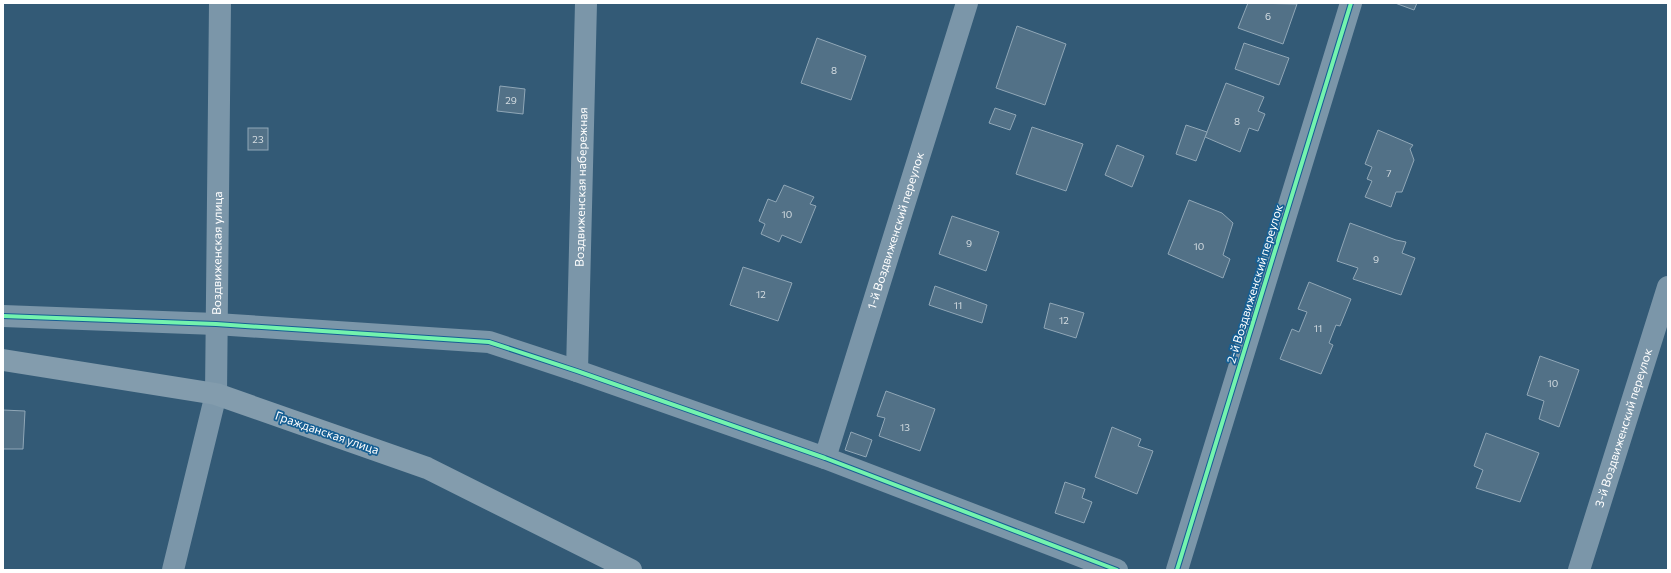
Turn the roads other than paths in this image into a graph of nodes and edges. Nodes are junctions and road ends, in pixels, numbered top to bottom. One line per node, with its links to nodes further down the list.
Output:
1 (220, 3): 7 (street, Воздвиженская улица)
2 (586, 3): 9 (street, Воздвиженская набережная)
3 (967, 3): 11 (street, 1-й Воздвиженский переулок)
4 (1351, 3): 15 (street, 2-й Воздвиженский переулок)
5 (1668, 287): 16 (street, 3-й Воздвиженский переулок)
6 (3, 316): 7 (street)
7 (216, 324): 9 (street); 10 (street, Воздвиженская улица)
8 (3, 360): 10 (street, Гражданская улица)
9 (577, 371): 11 (street)
10 (216, 394): 12 (street, Воздвиженская улица); 13 (street, Гражданская улица)
11 (824, 458): 14 (street)
12 (172, 570)
13 (631, 570)
14 (1117, 570)
15 (1177, 570)
16 (1580, 570)

